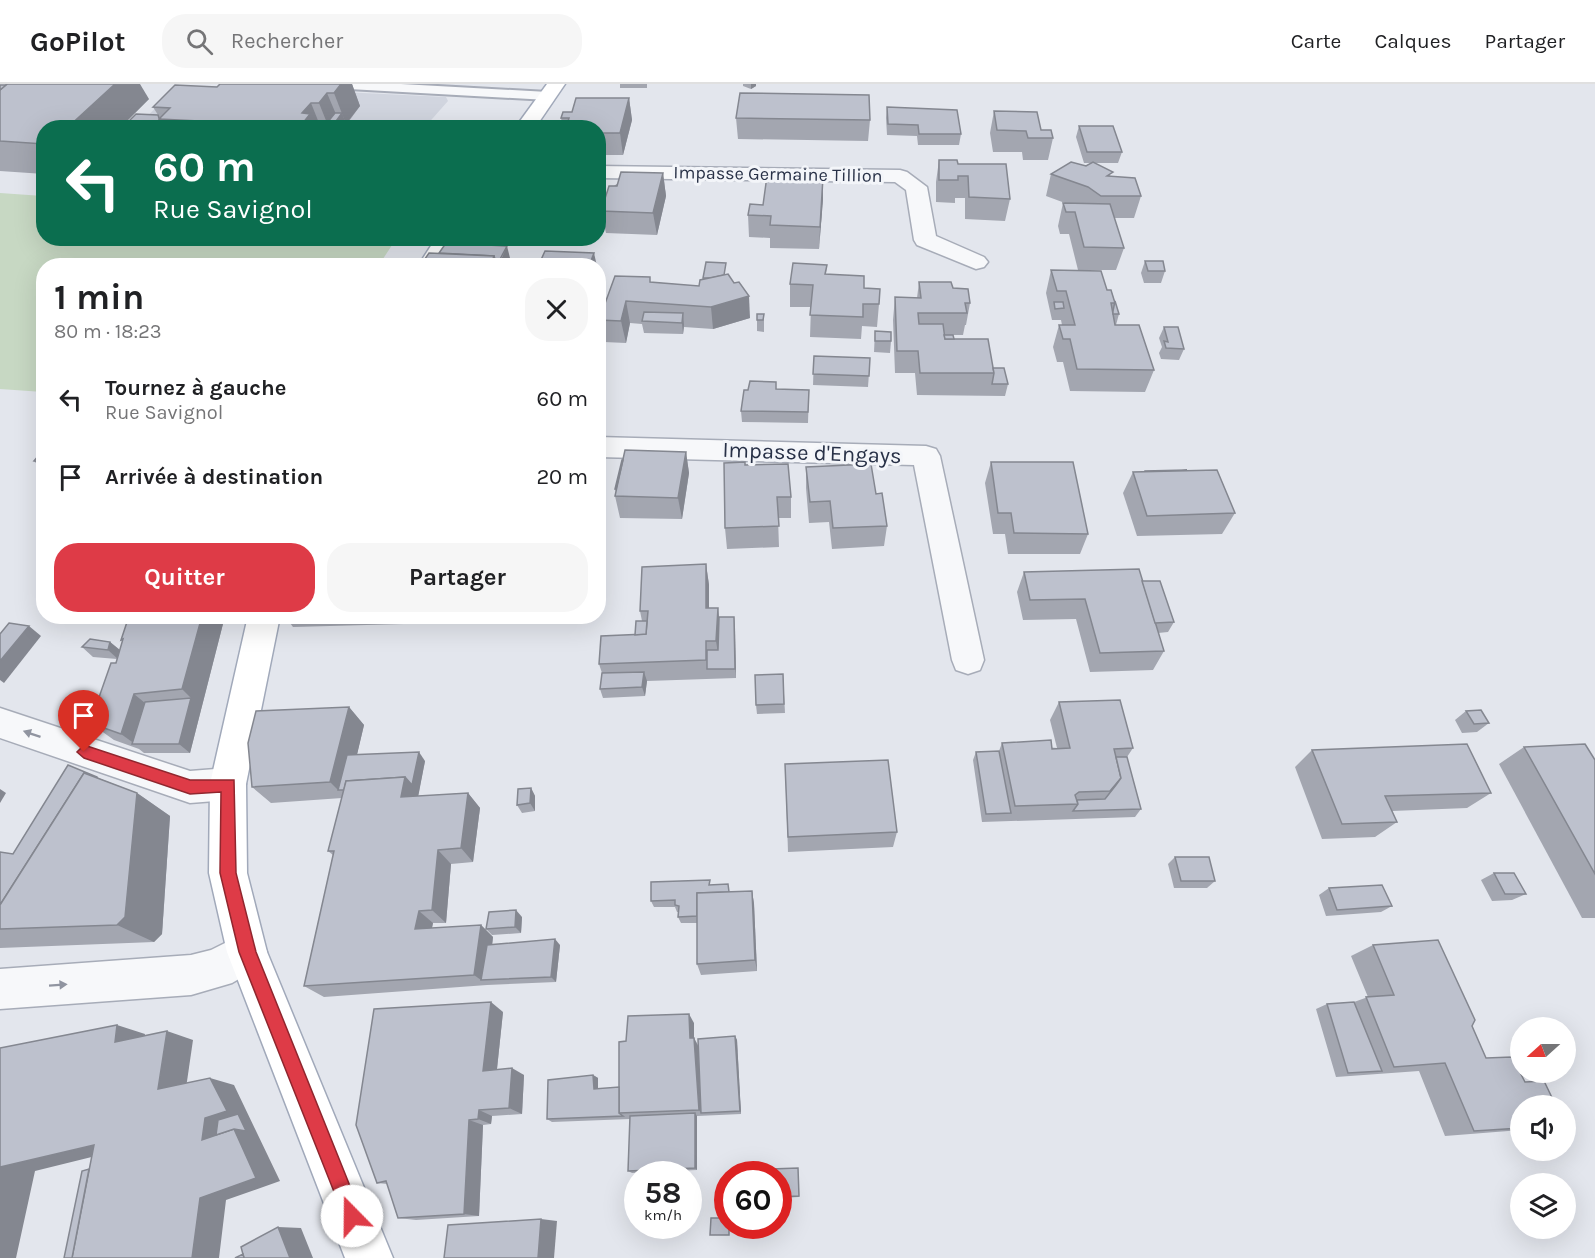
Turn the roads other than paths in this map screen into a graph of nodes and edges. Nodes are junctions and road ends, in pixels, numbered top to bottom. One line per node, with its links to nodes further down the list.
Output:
1 (331, 84): 2 (lane)
2 (552, 90): 3 (main road)
3 (531, 120)
4 (606, 172): 5 (street, Impasse Germaine Tillion)
5 (976, 262)
6 (606, 447): 8 (street, Impasse d'Engays)
7 (262, 624): 10 (main road)
8 (968, 660)
9 (0, 723): 10 (street, one-way to 9)
10 (228, 784): 11 (main road)
11 (247, 952): 12 (street, one-way to 11); 13 (main road)
12 (0, 989)
13 (369, 1258)

